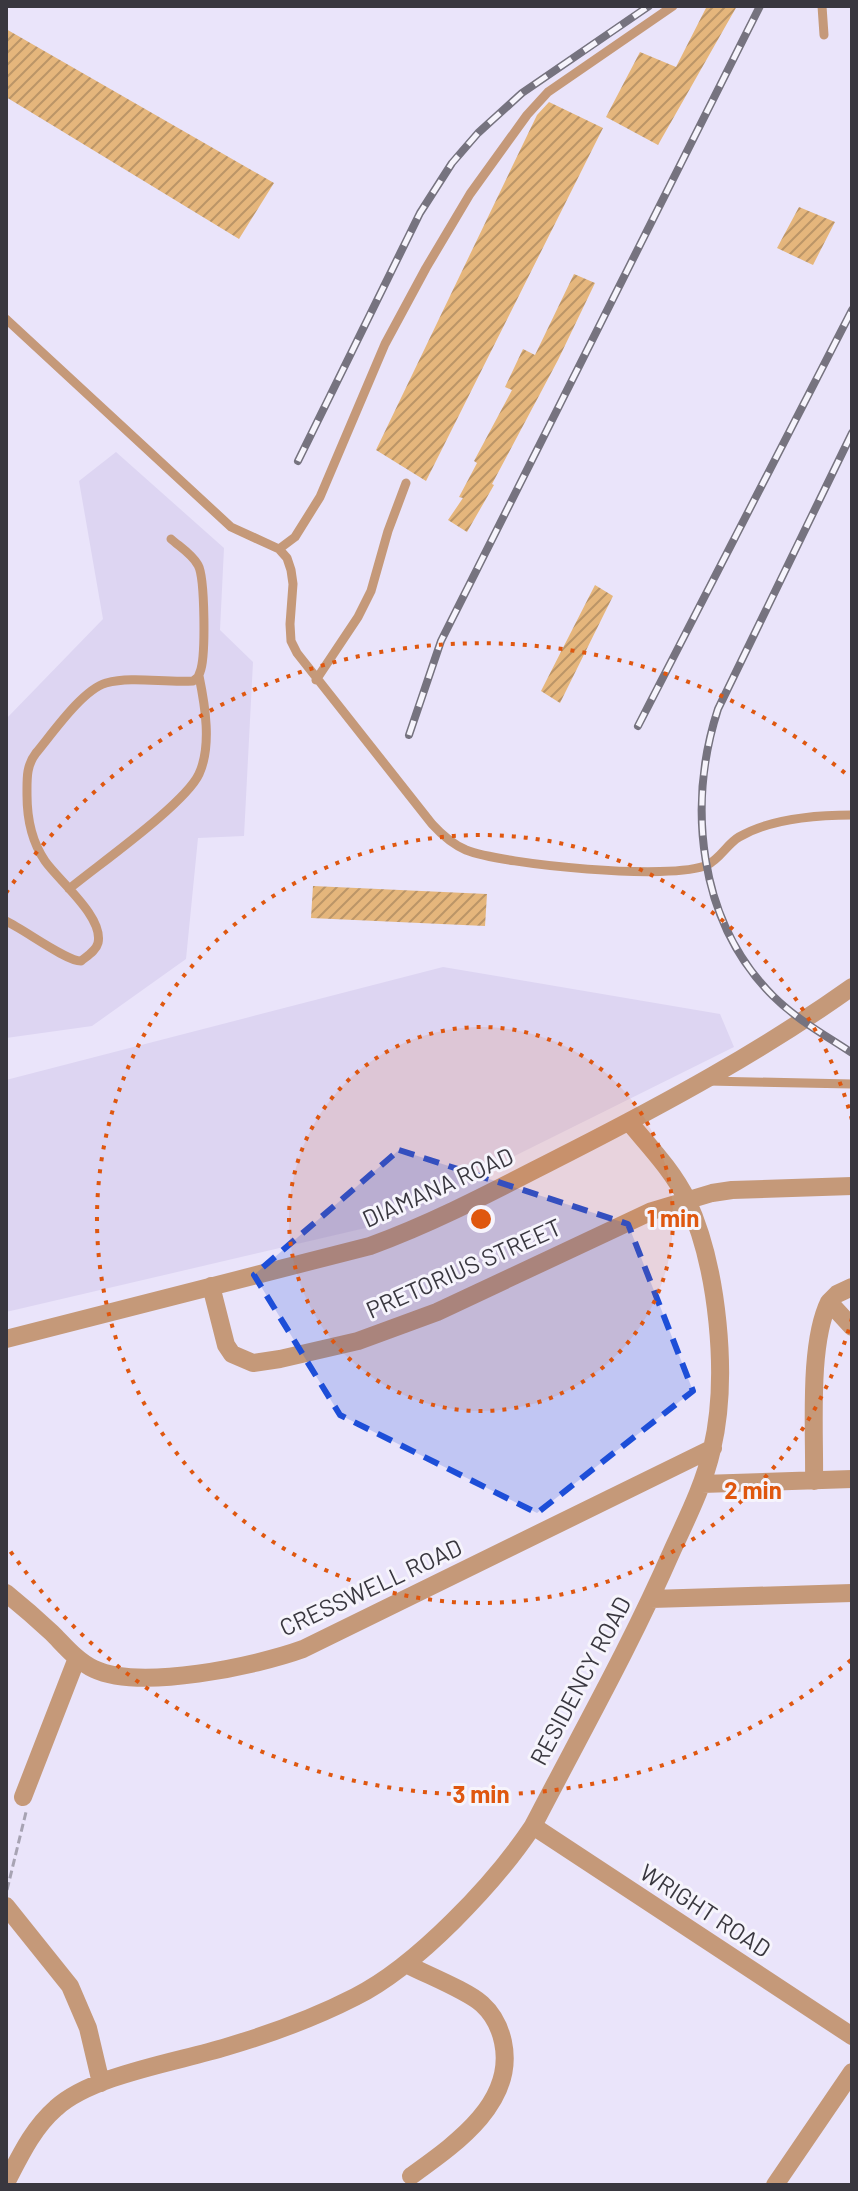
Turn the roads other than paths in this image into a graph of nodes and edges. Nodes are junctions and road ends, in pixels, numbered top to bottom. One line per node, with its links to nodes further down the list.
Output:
1 (673, 6): 7 (lane)
2 (822, 6): 3 (lane)
3 (824, 35)
4 (6, 319): 7 (lane)
5 (406, 483): 9 (lane)
6 (171, 539): 8 (lane)
7 (279, 549): 9 (lane)
8 (199, 676): 11 (lane); 11 (lane)
9 (316, 680): 10 (lane)
10 (852, 815)
11 (69, 889): 12 (lane)
12 (6, 921)
13 (852, 987): 14 (street, DIAMANA ROAD)
14 (705, 1081): 15 (lane); 16 (street, DIAMANA ROAD)
15 (852, 1084)
16 (629, 1122): 18 (street, RESIDENCY ROAD); 19 (street, DIAMANA ROAD)
17 (852, 1186): 18 (street, PRETORIUS STREET)
18 (687, 1200): 19 (street, PRETORIUS STREET); 24 (street, RESIDENCY ROAD)
19 (211, 1286): 23 (street, DIAMANA ROAD)
20 (852, 1287): 21 (street)
21 (829, 1302): 22 (street); 26 (street)
22 (852, 1327)
23 (6, 1339)
24 (713, 1448): 27 (street, RESIDENCY ROAD); 31 (street, CRESSWELL ROAD)
25 (852, 1479): 26 (street)
26 (814, 1481): 27 (street)
27 (702, 1484): 30 (street, RESIDENCY ROAD)
28 (6, 1593): 31 (street, CRESSWELL ROAD)
29 (852, 1593): 30 (street)
30 (651, 1599): 33 (street, RESIDENCY ROAD)
31 (77, 1658): 32 (street)
32 (23, 1797)
33 (533, 1826): 35 (street, RESIDENCY ROAD); 36 (street, WRIGHT ROAD)
34 (6, 1906): 38 (street)
35 (406, 1964): 38 (street, RESIDENCY ROAD); 39 (street)
36 (852, 2037)
37 (852, 2072): 41 (street)
38 (101, 2083): 40 (street, RESIDENCY ROAD)
39 (411, 2176)
40 (6, 2183)
41 (775, 2185)

